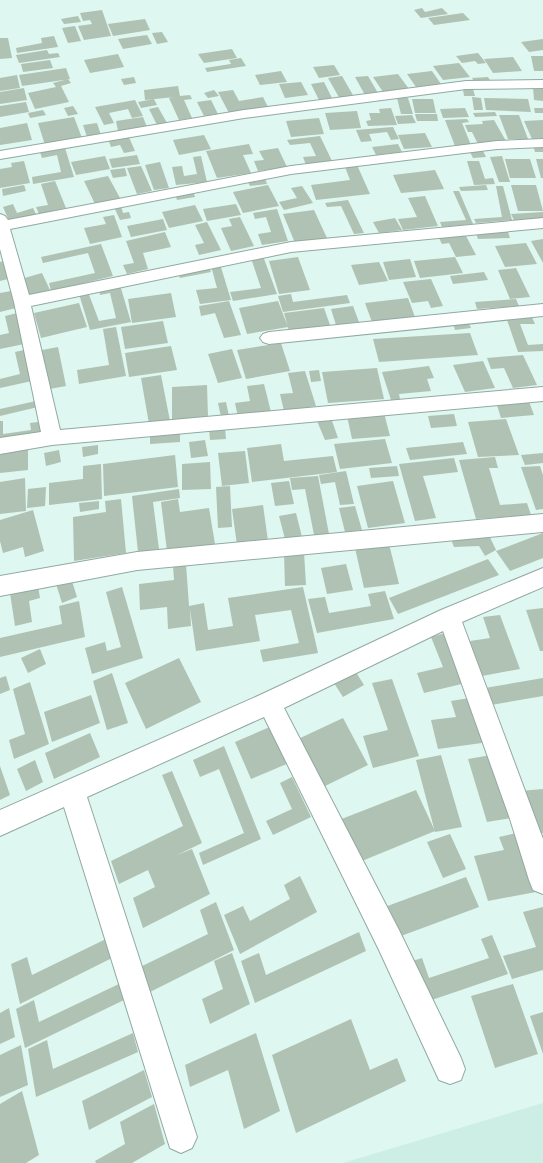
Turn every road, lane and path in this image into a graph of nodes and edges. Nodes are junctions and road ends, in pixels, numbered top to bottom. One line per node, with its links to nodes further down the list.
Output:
1 (543, 84): 3 (street)
2 (543, 143): 4 (street)
3 (0, 155)
4 (1, 223): 6 (street)
5 (543, 223): 6 (street)
6 (22, 302): 10 (street)
7 (543, 310): 8 (street)
8 (269, 338)
9 (543, 394): 10 (street)
10 (52, 438): 11 (street)
11 (0, 446)
12 (543, 523): 14 (street)
13 (543, 577): 15 (street)
14 (0, 586)
15 (448, 617): 16 (street); 19 (street)
16 (269, 703): 17 (street); 20 (street)
17 (72, 790): 18 (street); 21 (street)
18 (0, 823)
19 (543, 880)
20 (450, 1069)
21 (181, 1137)

